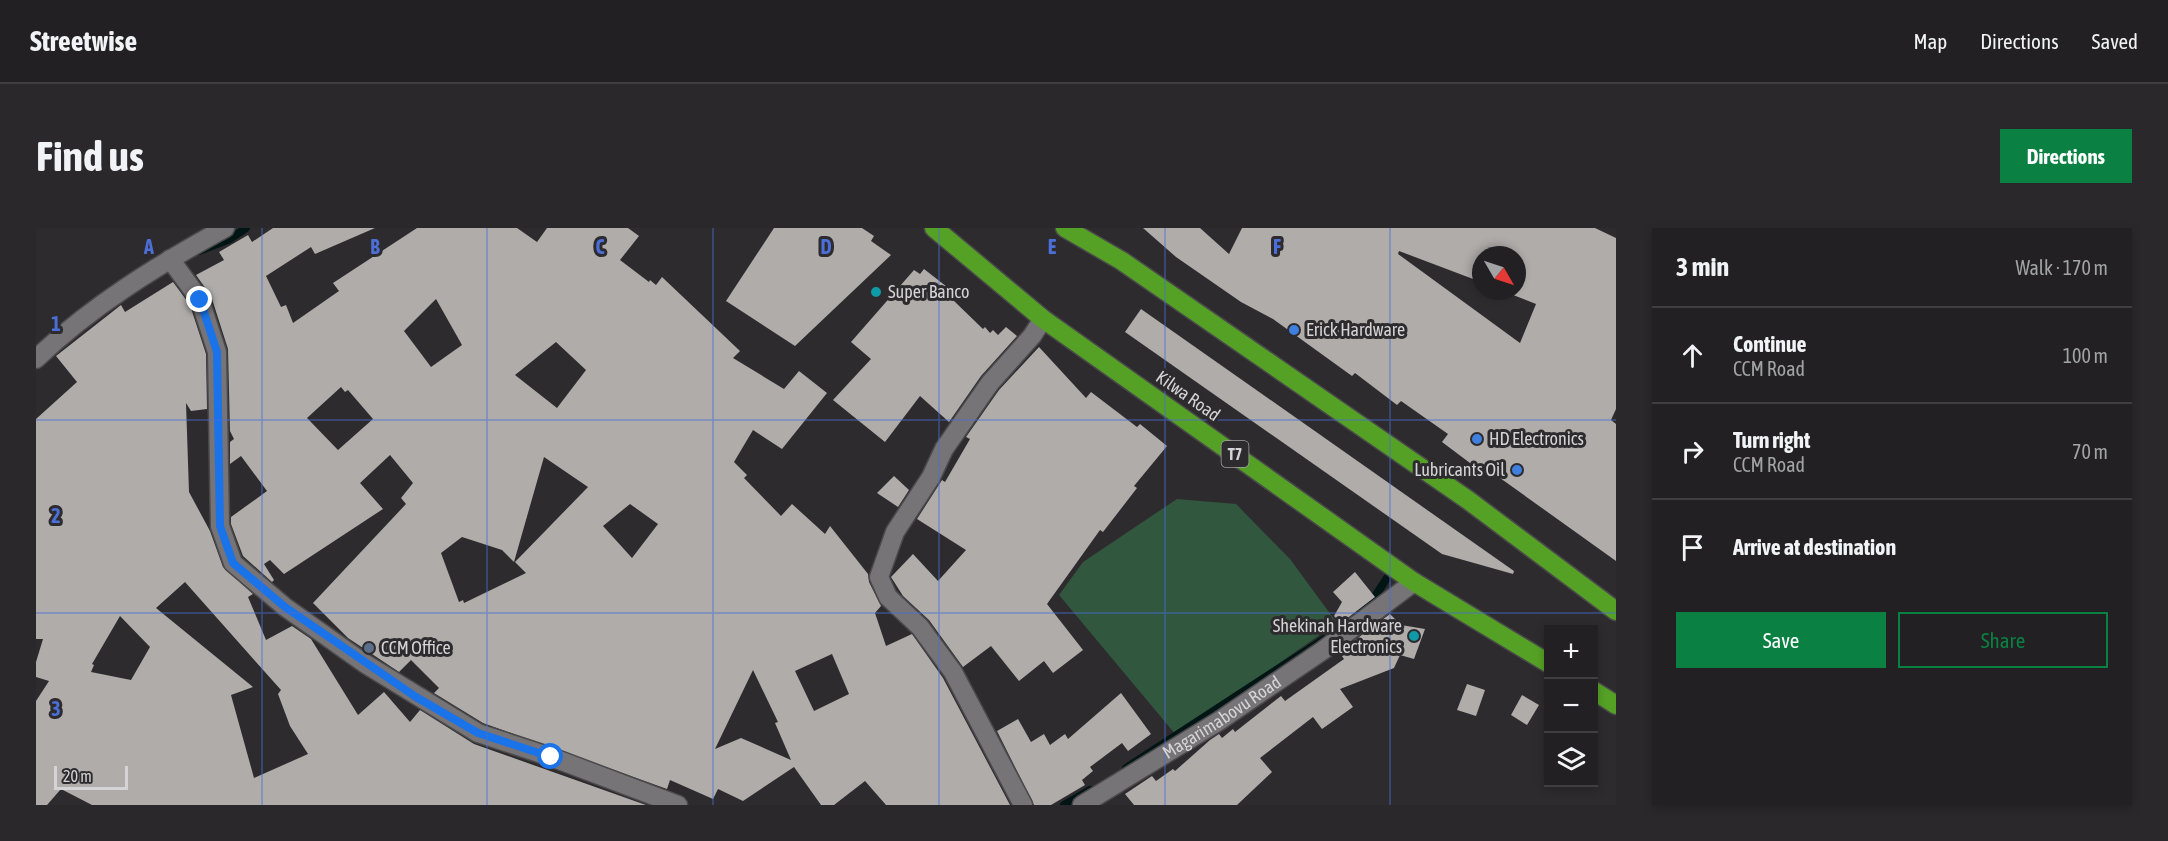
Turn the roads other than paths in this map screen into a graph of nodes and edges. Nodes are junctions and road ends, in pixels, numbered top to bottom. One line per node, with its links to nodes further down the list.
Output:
1 (225, 228): 4 (street)
2 (934, 228): 5 (highway, Kilwa Road / T7)
3 (1065, 228): 8 (highway)
4 (170, 258): 6 (street); 12 (street)
5 (1043, 319): 7 (highway, Kilwa Road / T7); 13 (street)
6 (36, 359)
7 (1414, 582): 9 (highway, Kilwa Road / T7); 14 (street, Magarimabovu Road)
8 (1616, 611)
9 (1544, 661)
10 (1598, 694): 11 (highway)
11 (1616, 705)
12 (678, 805)
13 (1023, 805)
14 (1082, 805)

